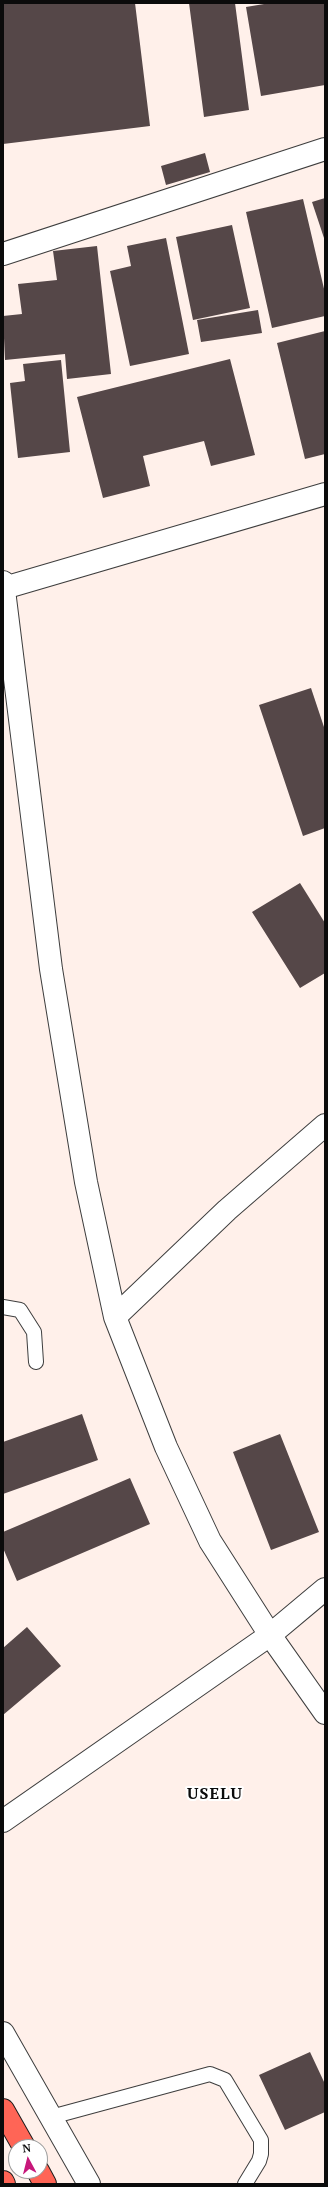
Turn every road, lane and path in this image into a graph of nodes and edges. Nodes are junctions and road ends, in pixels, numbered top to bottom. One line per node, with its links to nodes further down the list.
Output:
1 (325, 149): 2 (street)
2 (3, 254)
3 (325, 494): 4 (street)
4 (4, 585): 7 (street)
5 (325, 1125): 7 (street)
6 (3, 1308): 8 (lane)
7 (115, 1317): 10 (street)
8 (36, 1362)
9 (325, 1589): 10 (street)
10 (270, 1635): 11 (street); 12 (street)
11 (325, 1713)
12 (3, 1821)
13 (3, 2033): 15 (street)
14 (3, 2110): 16 (highway)
15 (51, 2117): 17 (street); 18 (lane)
16 (19, 2139)
17 (89, 2184)
18 (245, 2184)

